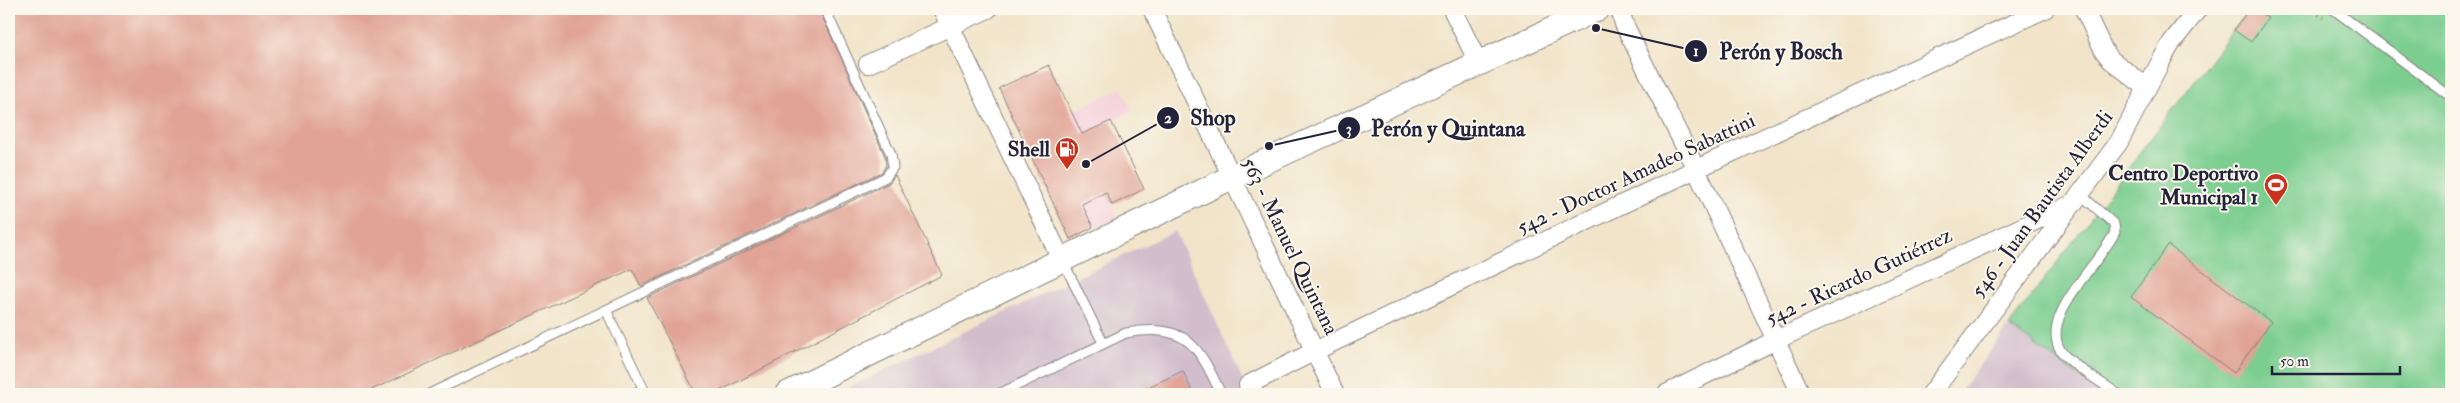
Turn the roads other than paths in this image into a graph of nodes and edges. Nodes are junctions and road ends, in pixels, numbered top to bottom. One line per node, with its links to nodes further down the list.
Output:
1 (824, 9): 21 (lane)
2 (942, 9): 12 (street)
3 (988, 9): 12 (street)
4 (1152, 9): 18 (street, 563 - Manuel Quintana)
5 (1452, 9): 13 (street)
6 (1597, 9): 13 (street)
7 (1620, 9): 17 (street)
8 (2045, 9): 17 (street, 542 - Doctor Amadeo Sabattini)
9 (2084, 9): 15 (street)
10 (2198, 9): 15 (street, 546 - Juan Bautista Alberdi)
11 (2333, 9): 16 (lane)
12 (950, 26): 14 (street); 20 (street)
13 (1478, 62): 18 (street)
14 (868, 64)
15 (2146, 87): 19 (street, 546 - Juan Bautista Alberdi)
16 (2451, 97)
17 (1696, 170): 22 (street); 24 (street, 542 - Doctor Amadeo Sabattini)
18 (1232, 177): 20 (street); 24 (street, 563 - Manuel Quintana)
19 (2076, 199): 22 (street, 542 - Ricardo Gutiérrez); 35 (street, 546 - Juan Bautista Alberdi); 36 (lane)
20 (1062, 261): 23 (lane); 29 (street)
21 (606, 310): 26 (lane); 27 (lane)
22 (1776, 340): 33 (street, 542 - Ricardo Gutiérrez); 34 (street)
23 (1103, 344): 30 (lane); 31 (lane)
24 (1315, 351): 25 (street, 542 - Doctor Amadeo Sabattini); 32 (street, 563 - Manuel Quintana)
25 (1248, 385)
26 (644, 392): 28 (lane)
27 (429, 394)
28 (633, 394)
29 (786, 394)
30 (998, 394)
31 (1221, 394)
32 (1335, 394)
33 (1666, 394)
34 (1801, 394)
35 (1931, 394)
36 (2118, 394)

